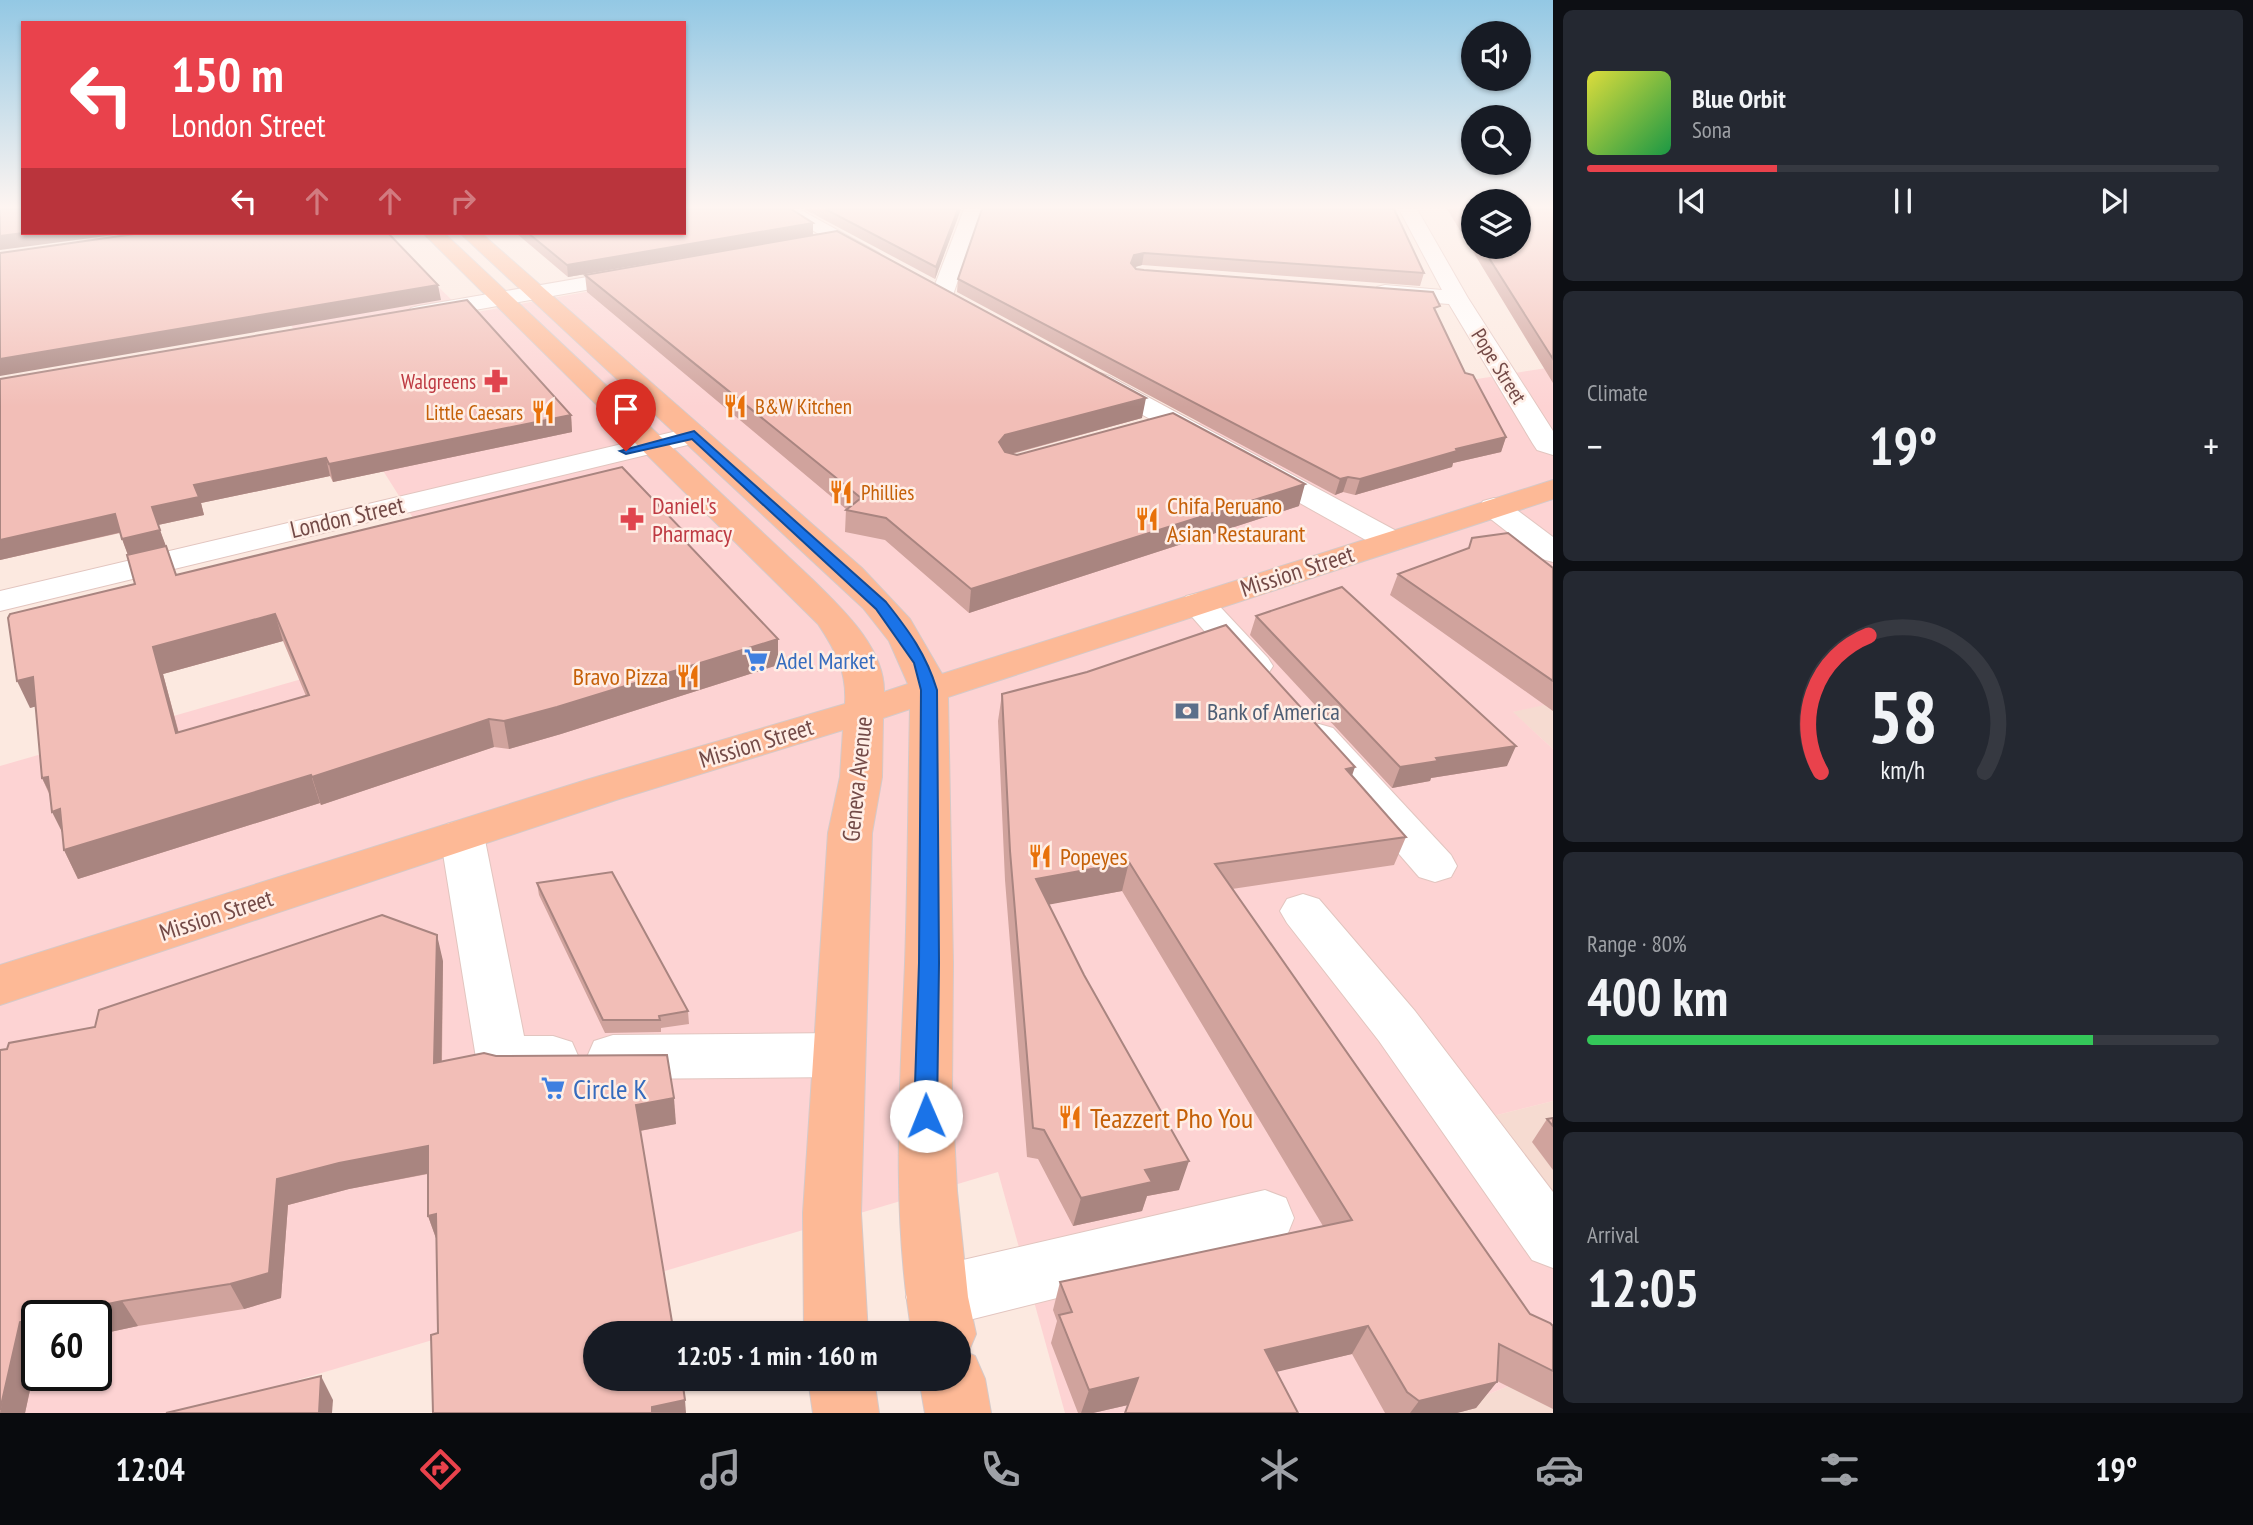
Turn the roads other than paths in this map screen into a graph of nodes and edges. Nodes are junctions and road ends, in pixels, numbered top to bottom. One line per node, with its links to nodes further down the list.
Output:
1 (477, 275): 10 (main road, Geneva Avenue)
2 (517, 275): 8 (main road)
3 (633, 275): 8 (street)
4 (949, 275): 9 (street)
5 (1442, 275): 11 (street, Pope Street)
6 (919, 282): 9 (street)
7 (1361, 290): 11 (street)
8 (536, 292): 10 (street); 17 (main road)
9 (942, 295): 12 (street)
10 (501, 298): 13 (street); 18 (main road, Geneva Avenue)
11 (1457, 298): 19 (street, Pope Street)
12 (966, 308)
13 (391, 318)
14 (1076, 368): 15 (street)
15 (1174, 421): 16 (street); 22 (street)
16 (1133, 432)
17 (694, 435): 18 (street, London Street); 26 (main road)
18 (653, 444): 24 (street, London Street); 27 (main road, Geneva Avenue)
19 (1553, 447)
20 (1553, 489): 21 (main road, Mission Street)
21 (1494, 507): 22 (main road, Mission Street); 23 (street)
22 (1391, 541): 25 (main road, Mission Street)
23 (1553, 552)
24 (0, 601)
25 (1198, 603): 26 (main road, Mission Street); 29 (street)
26 (929, 690): 27 (main road, Mission Street); 35 (main road)
27 (866, 711): 28 (main road, Mission Street); 32 (main road, Geneva Avenue)
28 (462, 835): 31 (main road, Mission Street); 32 (street)
29 (1435, 866)
30 (1304, 911): 34 (street)
31 (1, 977)
32 (839, 1055): 36 (main road, Geneva Avenue)
33 (1265, 1218): 35 (street)
34 (1553, 1240)
35 (940, 1315)
36 (836, 1321)
37 (843, 1391): 39 (main road)
38 (954, 1391): 40 (main road)
39 (846, 1413)
40 (958, 1413)

